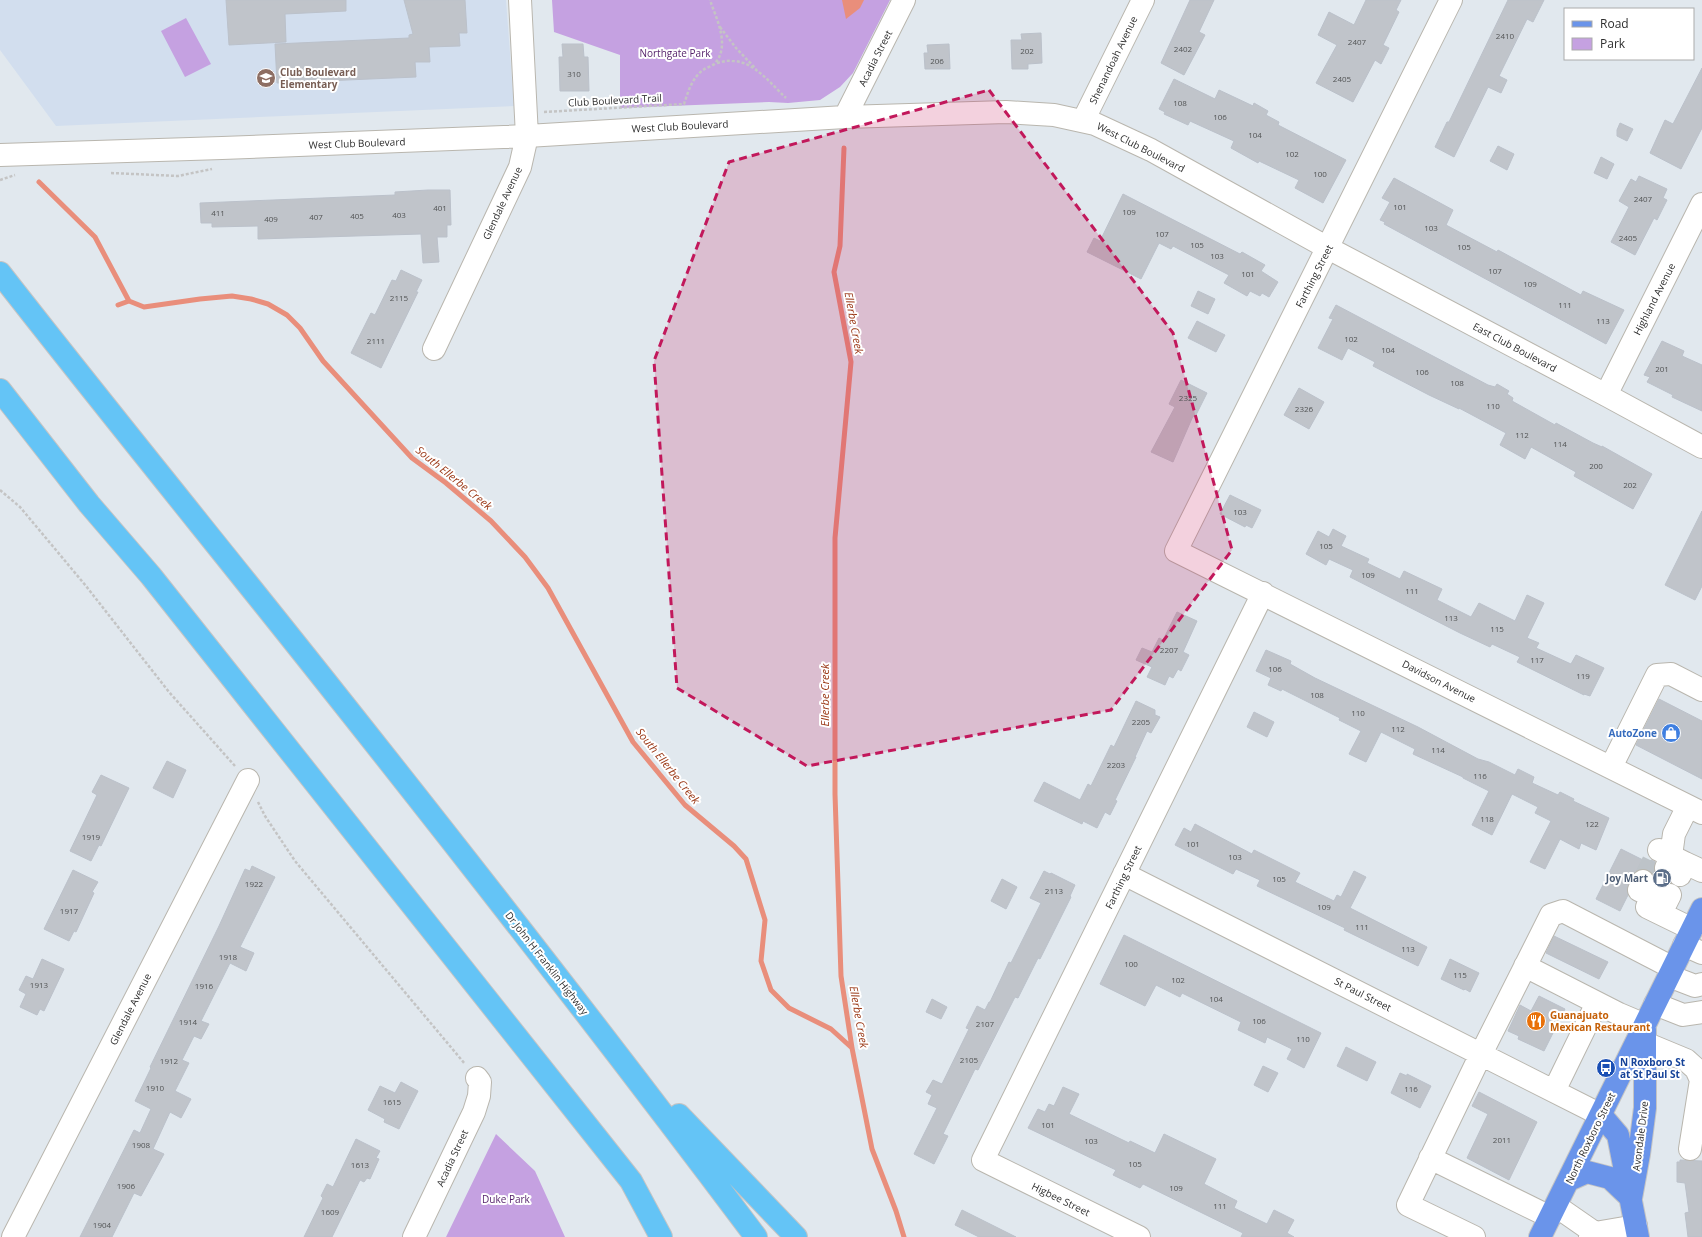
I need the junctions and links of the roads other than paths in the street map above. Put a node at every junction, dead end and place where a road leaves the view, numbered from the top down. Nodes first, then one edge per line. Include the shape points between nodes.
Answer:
1 (520, 0) edge
2 (904, 0) edge
3 (1143, 0) edge
4 (1452, 0) edge
5 (845, 117) junction
6 (1083, 121) junction
7 (527, 136) junction
8 (0, 155) edge
9 (1702, 204) edge
10 (1328, 248) junction
11 (0, 273) edge
12 (434, 349) dead end
13 (0, 390) edge
14 (1606, 395) junction
15 (1702, 447) edge
16 (1176, 551) joint
17 (1263, 594) junction
18 (1702, 690) edge
19 (1611, 767) junction
20 (248, 780) dead end
21 (1695, 809) edge
22 (1676, 866) tunnel mouth
23 (1124, 874) junction
24 (1656, 890) tunnel mouth
25 (1702, 909) edge
26 (1693, 942) edge
27 (1525, 966) junction
28 (1671, 972) junction
29 (1702, 984) edge
30 (1597, 1003) junction
31 (1655, 1004) junction
32 (1702, 1012) edge
33 (1645, 1034) junction
34 (605, 1037) junction
35 (1480, 1054) junction
36 (477, 1078) dead end
37 (1702, 1080) edge
38 (1554, 1091) junction
39 (1601, 1115) junction
40 (1690, 1149) dead end
41 (1430, 1158) junction
42 (983, 1160) joint
43 (1569, 1180) junction
44 (630, 1181) junction
45 (1630, 1198) junction
46 (1553, 1211) junction
47 (1637, 1232) edge
48 (1598, 1235) edge
49 (13, 1237) edge
50 (414, 1237) edge
51 (661, 1237) edge
52 (677, 1237) edge
53 (756, 1237) edge
54 (796, 1237) edge
55 (1139, 1237) edge
56 (1474, 1237) edge
57 (1540, 1237) edge

1 - 7 street, Glendale Avenue
2 - 5 street, Acadia Street
3 - 6 street, Shenandoah Avenue
4 - 10 street, Farthing Street
5 - 6 street, West Club Boulevard via 1006,112 1054,115
5 - 7 street, West Club Boulevard
6 - 10 street, West Club Boulevard via 1110,130 1151,150
7 - 8 street, West Club Boulevard
7 - 12 street, Glendale Avenue via 520,167
9 - 14 street, Highland Avenue
10 - 14 street, East Club Boulevard
10 - 16 street, Farthing Street
11 - 34 highway, Dr John H Franklin Highway
13 - 44 highway via 89,504 151,576
14 - 15 street, East Club Boulevard
16 - 17 street, Davidson Avenue
17 - 19 street, Davidson Avenue
17 - 23 street, Farthing Street
18 - 19 street via 1671,674 1658,675
19 - 21 street, Davidson Avenue
20 - 49 street, Glendale Avenue
21 - 22 street via 1674,834
23 - 35 street, St Paul Street
23 - 42 street, Farthing Street
24 - 26 street via 1647,907
25 - 26 main road, North Roxboro Street
26 - 28 main road, North Roxboro Street
27 - 28 street via 1552,915 1563,911
27 - 30 street
27 - 35 street
28 - 29 street via 1695,986
28 - 31 main road, North Roxboro Street
30 - 33 street via 1618,1014
30 - 38 street
31 - 32 street via 1683,1015
31 - 33 main road, North Roxboro Street
33 - 37 street via 1686,1060 1696,1069
33 - 39 main road, North Roxboro Street
33 - 45 main road, Avondale Drive via 1645,1108
34 - 53 highway, Dr John H Franklin Highway
34 - 54 highway
35 - 38 street, St Paul Street
35 - 41 street
36 - 50 street, Acadia Street via 480,1082 479,1096 474,1112
37 - 40 street
38 - 39 street, St Paul Street
39 - 43 main road, North Roxboro Street
39 - 45 main road, Avondale Drive via 1618,1135
41 - 46 street
41 - 56 street via 1408,1205
42 - 55 street, Higbee Street
43 - 45 main road via 1587,1172 1610,1178
43 - 46 main road, North Roxboro Street
44 - 51 highway
44 - 52 highway
45 - 47 main road, Avondale Drive
46 - 48 street
46 - 57 main road, North Roxboro Street
47 - 48 street

